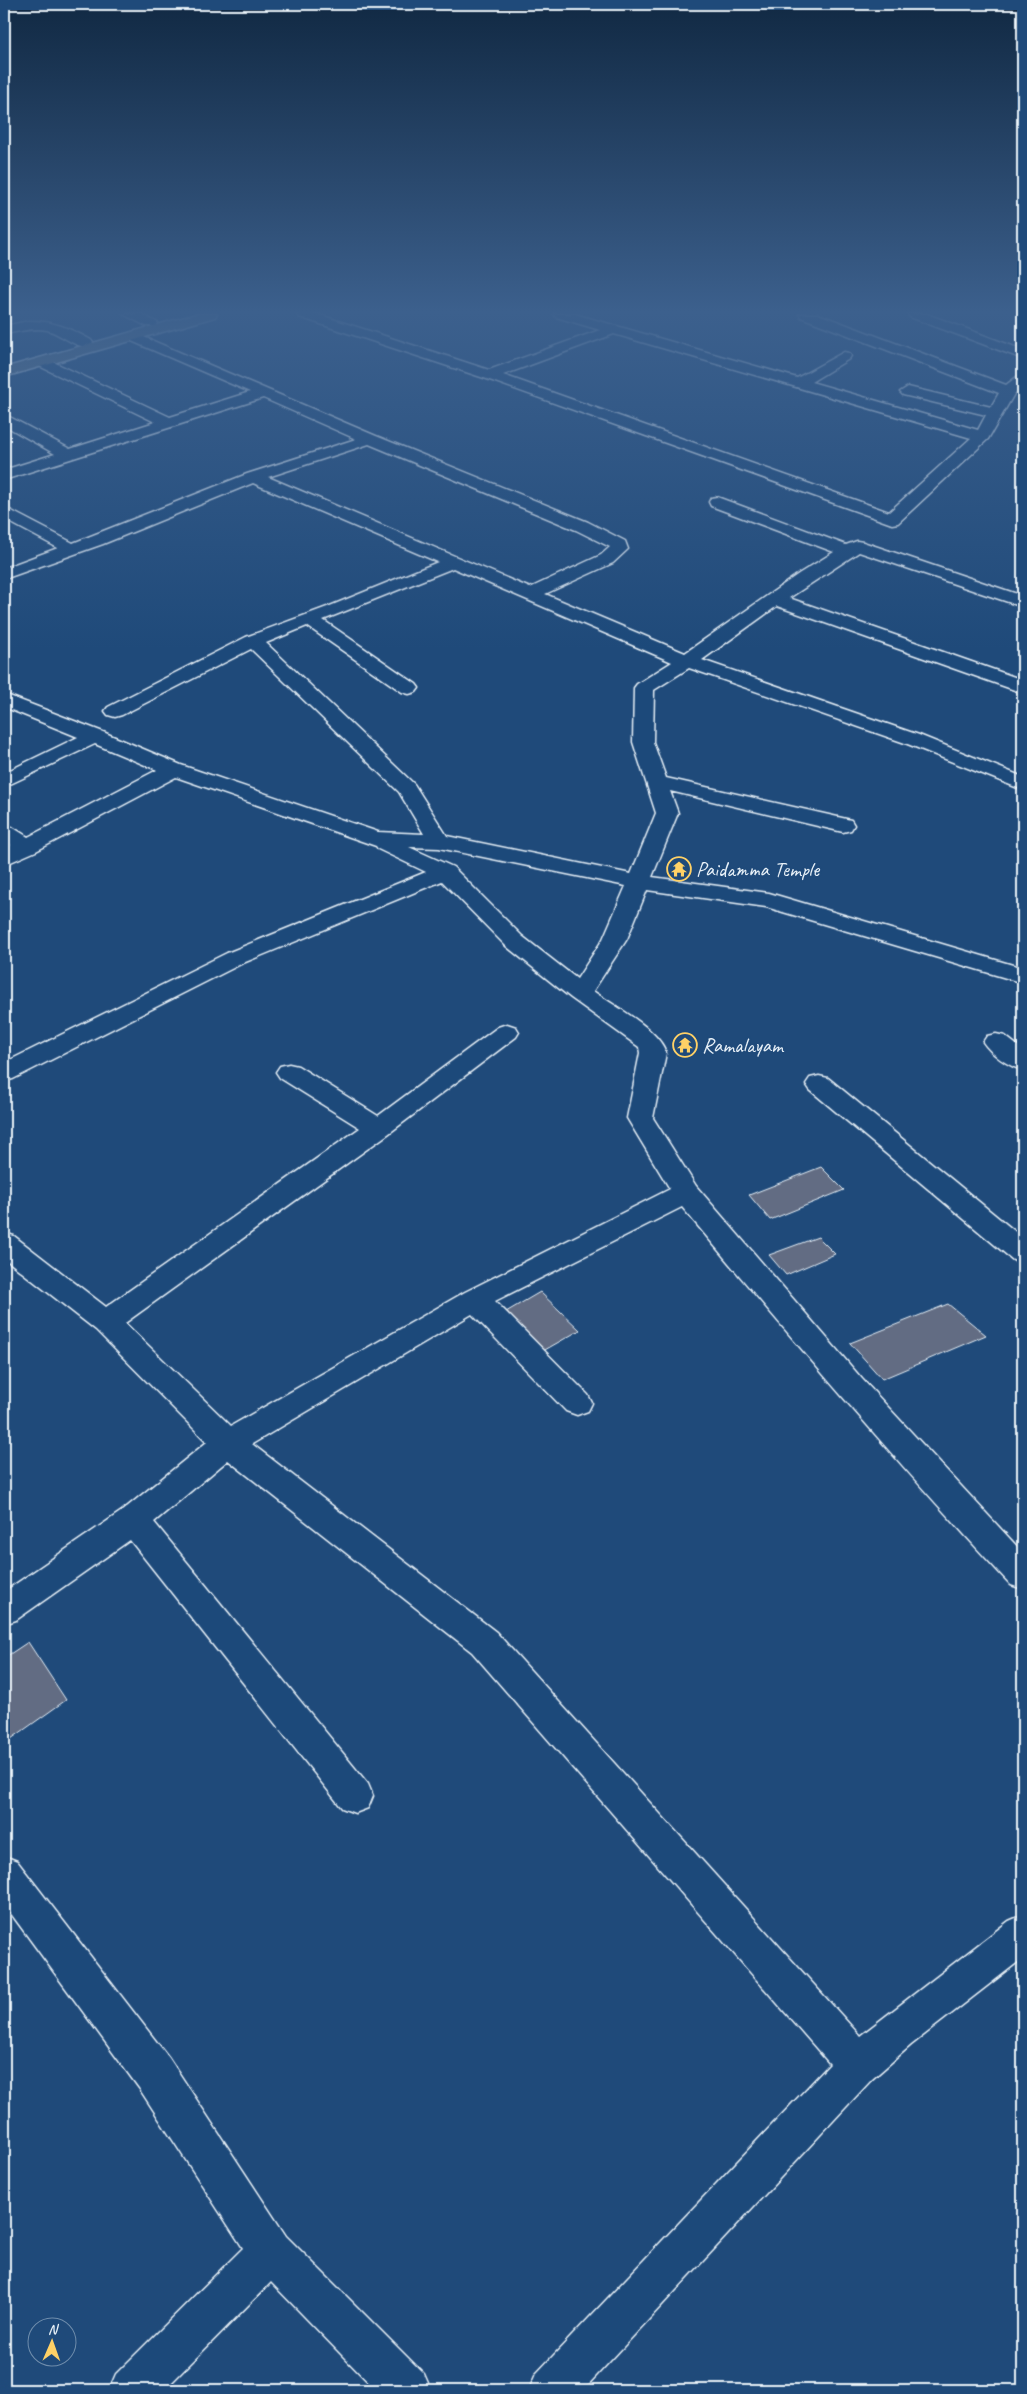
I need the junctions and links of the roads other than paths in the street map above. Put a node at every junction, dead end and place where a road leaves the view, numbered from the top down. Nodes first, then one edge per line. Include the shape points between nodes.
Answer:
1 (18, 426) edge
2 (160, 426) edge
3 (339, 426) edge
4 (632, 426) edge
5 (947, 426) edge
6 (988, 426) edge
7 (982, 436) junction
8 (370, 439) junction
9 (66, 453) junction
10 (4, 475) edge
11 (253, 477) junction
12 (717, 502) dead end
13 (4, 512) edge
14 (892, 518) junction
15 (864, 541) junction
16 (72, 549) junction
17 (452, 562) junction
18 (4, 574) edge
19 (529, 595) junction
20 (775, 599) junction
21 (1023, 602) edge
22 (309, 619) junction
23 (253, 641) junction
24 (687, 661) junction
25 (1023, 687) edge
26 (410, 688) dead end
27 (4, 700) edge
28 (114, 711) dead end
29 (96, 736) junction
30 (174, 769) junction
31 (4, 781) edge
32 (657, 782) junction
33 (1023, 784) edge
34 (843, 825) dead end
35 (4, 832) edge
36 (376, 839) junction
37 (439, 842) junction
38 (28, 846) junction
39 (4, 858) edge
40 (445, 872) junction
41 (638, 882) junction
42 (1023, 976) edge
43 (580, 992) junction
44 (507, 1032) dead end
45 (996, 1042) dead end
46 (1023, 1062) edge
47 (289, 1072) dead end
48 (4, 1073) edge
49 (819, 1084) dead end
50 (379, 1128) junction
51 (686, 1193) junction
52 (4, 1243) edge
53 (1023, 1253) edge
54 (475, 1299) junction
55 (106, 1322) junction
56 (577, 1403) dead end
57 (228, 1443) junction
58 (133, 1520) junction
59 (1023, 1574) edge
60 (4, 1610) edge
61 (355, 1796) dead end
62 (4, 1874) edge
63 (1023, 1934) edge
64 (858, 2065) junction
65 (271, 2251) junction
66 (132, 2390) edge
67 (408, 2390) edge
68 (552, 2390) edge

1 - 9 street
2 - 9 street
3 - 8 street
4 - 14 street
5 - 7 street
6 - 7 street
7 - 14 street
8 - 11 street
8 - 19 street via 582,526 619,545 619,549 607,559
9 - 10 street
11 - 16 street
11 - 17 street
12 - 15 street
13 - 16 street
14 - 15 street
15 - 20 street
15 - 21 street
16 - 18 street
17 - 19 street
17 - 22 street
19 - 24 street
20 - 24 street
20 - 25 street
22 - 23 street
22 - 26 street
23 - 28 street
23 - 37 street via 407,788
24 - 32 street via 644,688 643,742
24 - 33 street via 912,739
27 - 29 street
29 - 30 street
29 - 31 street
30 - 36 street
30 - 38 street
32 - 34 street
32 - 41 street via 668,813
35 - 38 street
36 - 37 street
36 - 40 street
37 - 41 street
38 - 39 street
40 - 43 street via 514,941
40 - 48 street via 235,958
41 - 42 street via 769,900
41 - 43 street via 615,939
43 - 51 street via 651,1045 654,1053 640,1118
44 - 50 street
45 - 46 street
47 - 50 street
49 - 53 street
50 - 55 street
51 - 54 street
51 - 59 street via 789,1316 975,1525
52 - 55 street
54 - 56 street
54 - 57 street
55 - 57 street
57 - 58 street
57 - 64 street via 484,1642
58 - 60 street
58 - 61 street
62 - 65 street via 154,2073
63 - 64 street via 897,2030
64 - 68 street
65 - 66 street
65 - 67 street

